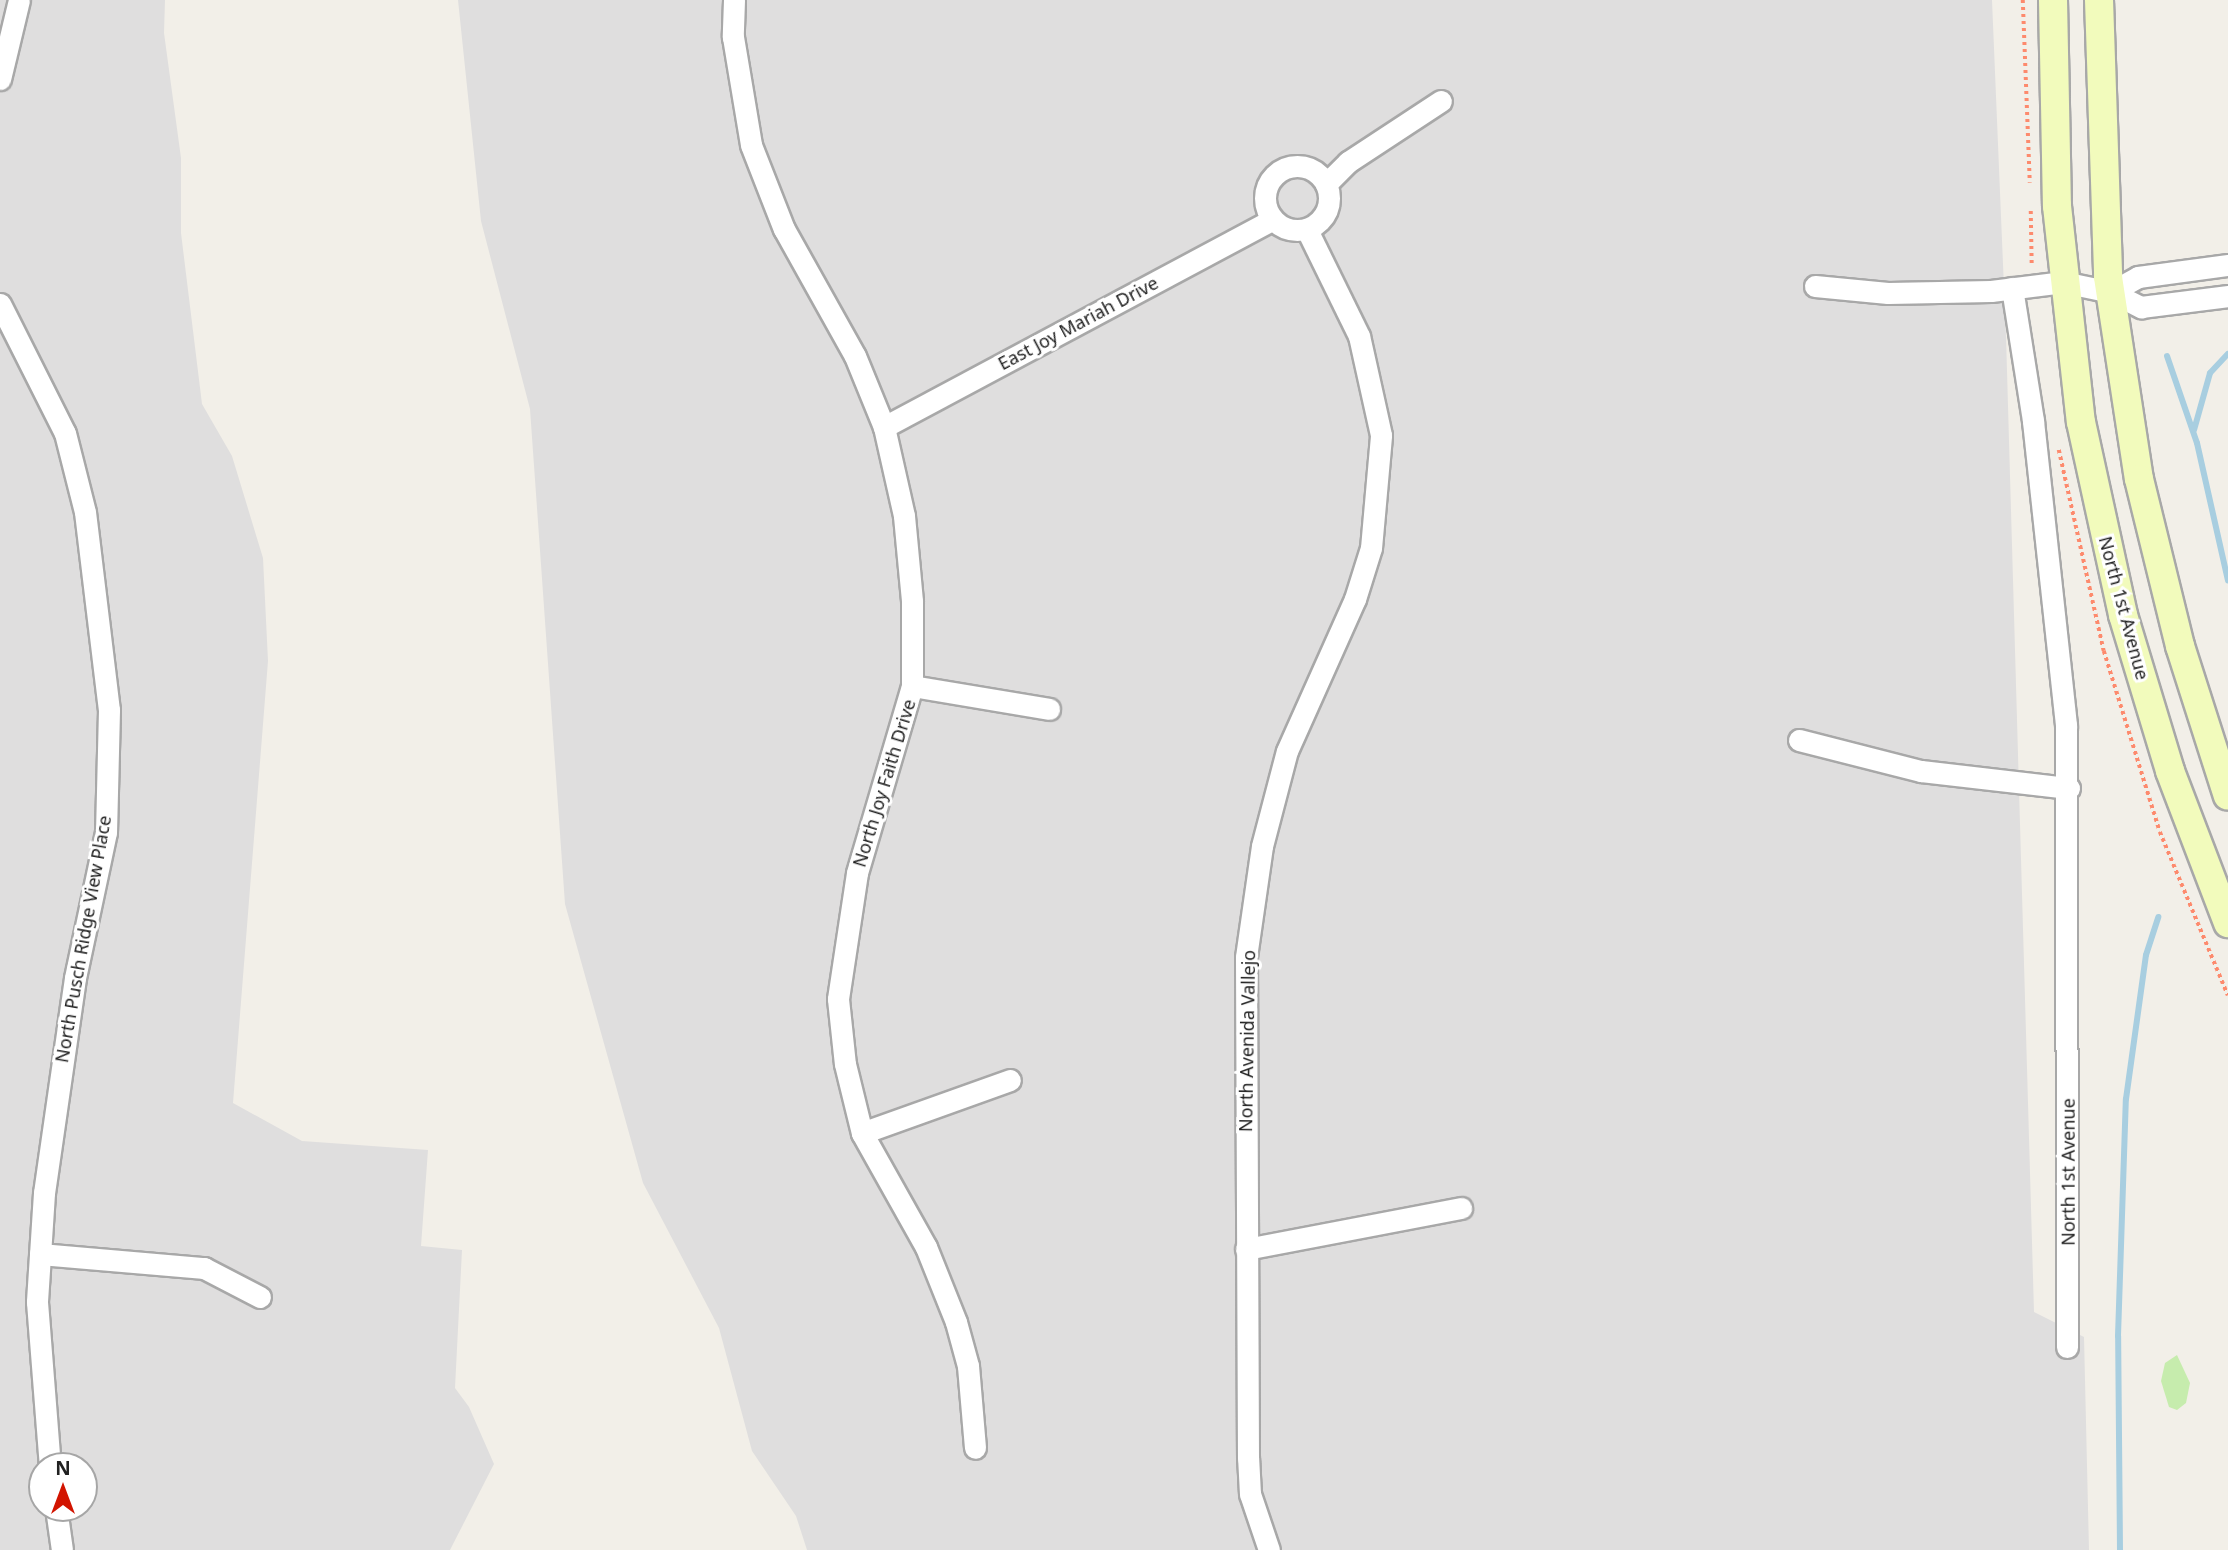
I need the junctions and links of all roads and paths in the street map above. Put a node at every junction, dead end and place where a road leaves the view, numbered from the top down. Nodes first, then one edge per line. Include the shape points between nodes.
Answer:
1 (19, 0) edge
2 (734, 0) edge
3 (2023, 0) edge
4 (2053, 0) edge
5 (2099, 0) edge
6 (0, 79) edge
7 (1441, 101) dead end
8 (1326, 184) junction
9 (2030, 185) dead end
10 (2031, 199) dead end
11 (1272, 220) junction
12 (1307, 230) junction
13 (2029, 248) dead end
14 (2228, 265) edge
15 (2063, 282) junction
16 (1815, 286) dead end
17 (2012, 288) junction
18 (2111, 292) junction
19 (2228, 296) edge
20 (0, 304) edge
21 (884, 427) junction
22 (912, 686) junction
23 (1049, 709) dead end
24 (1799, 740) dead end
25 (2068, 788) junction
26 (2228, 796) edge
27 (2228, 923) edge
28 (1010, 1080) dead end
29 (862, 1133) junction
30 (1461, 1208) dead end
31 (1246, 1249) junction
32 (40, 1255) junction
33 (260, 1297) dead end
34 (2067, 1347) dead end
35 (975, 1448) dead end
36 (49, 1452) edge
37 (58, 1522) edge
38 (62, 1550) edge
39 (1269, 1550) edge

1 - 6 street
2 - 21 street, North Joy Faith Drive via 736,62 751,145 784,229 855,356
3 - 9 path
4 - 15 main road, North 1st Avenue
5 - 18 main road via 2099,96
7 - 8 street via 1348,162
8 - 11 street via 1304,167 1282,169 1267,184 1264,197
8 - 12 street via 1328,208
10 - 13 path
11 - 12 street via 1294,231
11 - 21 street, East Joy Mariah Drive
12 - 31 street, North Avenida Vallejo via 1359,335 1381,435 1379,495 1371,548 1355,599 1287,751 1262,846 1246,957
14 - 18 street via 2138,277
15 - 17 street
15 - 18 street
15 - 27 main road, North 1st Avenue via 2081,422 2123,615 2170,771
16 - 17 street via 1888,293
17 - 25 street, North 1st Avenue via 2035,434 2066,726
18 - 19 street via 2141,307
18 - 26 main road via 2139,479 2157,559
20 - 32 street, North Pusch Ridge View Place via 65,433 85,512 109,710 106,832 59,1075
21 - 22 street, North Joy Faith Drive via 904,516 912,601
22 - 23 street
22 - 29 street, North Joy Faith Drive via 857,873 843,947 838,999 843,1051
24 - 25 street via 1921,771
25 - 34 street, North 1st Avenue
28 - 29 street
29 - 35 street, North Joy Faith Drive via 926,1247 956,1322 968,1366
30 - 31 street
31 - 39 street, North Avenida Vallejo via 1250,1494
32 - 33 street via 204,1268
32 - 36 street, North Pusch Ridge View Place via 38,1315
37 - 38 street

